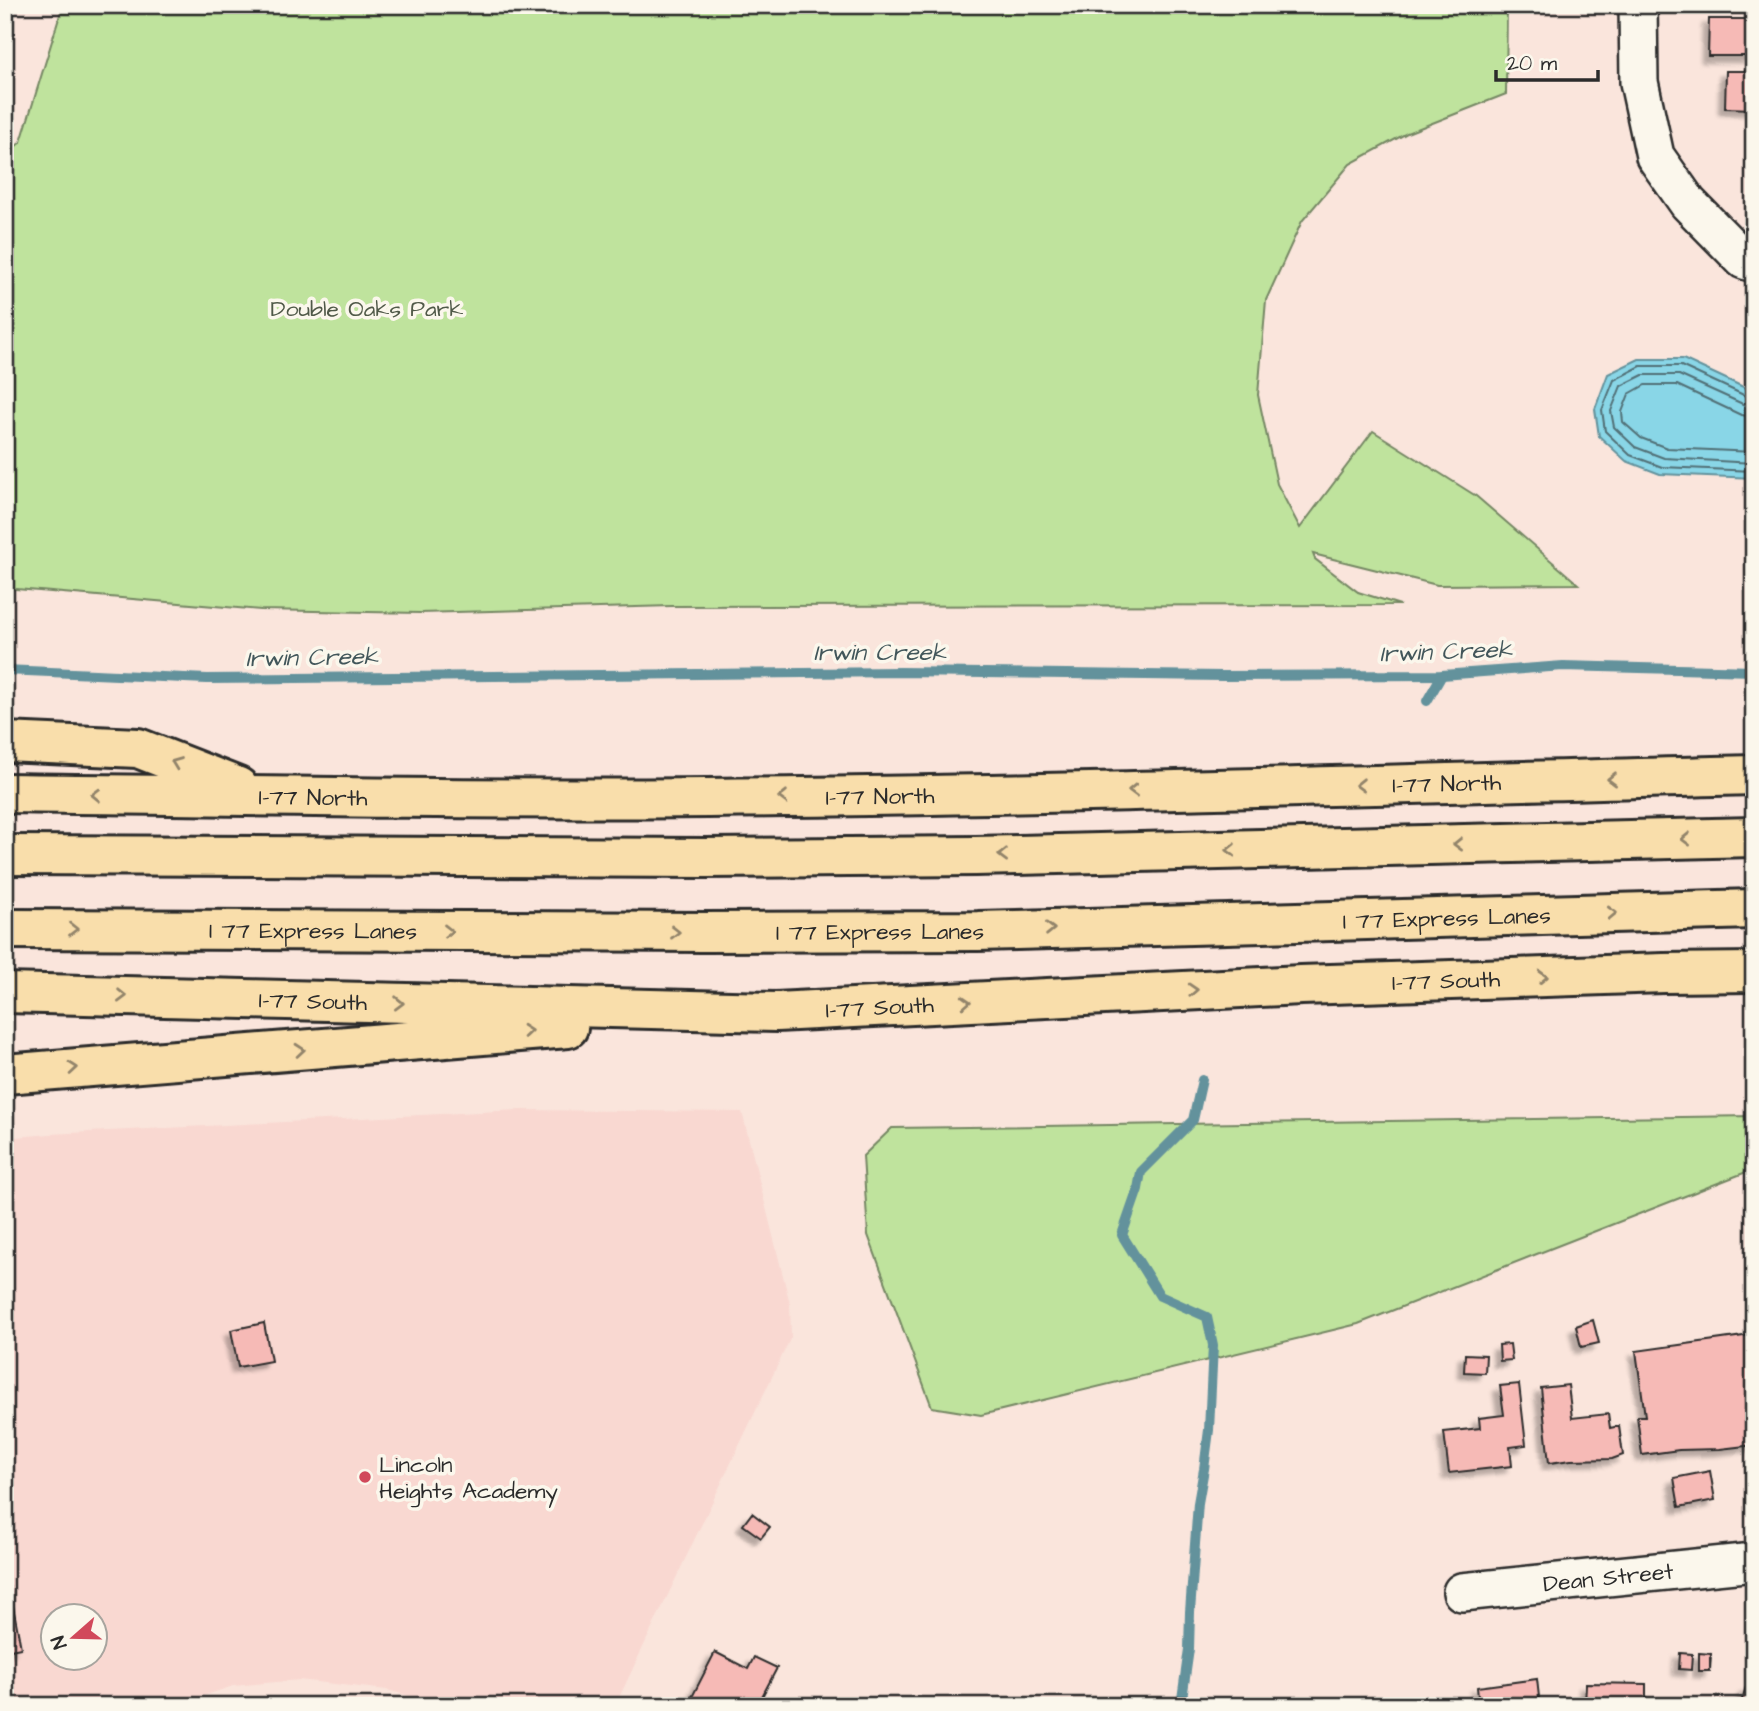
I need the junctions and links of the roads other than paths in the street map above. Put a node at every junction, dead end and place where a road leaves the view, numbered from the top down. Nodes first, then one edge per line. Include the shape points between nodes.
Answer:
1 (1638, 5) edge
2 (1754, 264) edge
3 (5, 741) edge
4 (1754, 775) edge
5 (5, 793) edge
6 (263, 797) junction
7 (1754, 837) edge
8 (5, 855) edge
9 (1754, 909) edge
10 (5, 929) edge
11 (1754, 972) edge
12 (5, 993) edge
13 (776, 1012) junction
14 (5, 1073) edge
15 (1754, 1562) edge
16 (1462, 1591) dead end

1 - 2 street via 1639,82 1656,156 1688,203 1744,260
6 -> 3 highway via 138,748
4 -> 6 highway, I-77 North via 705,798
6 -> 5 highway, I-77 North
7 -> 8 highway via 949,856
10 -> 9 highway, I 77 Express Lanes via 978,931
13 -> 11 highway, I-77 South via 1301,985
12 -> 13 highway, I-77 South
14 -> 13 highway
15 - 16 street, Dean Street

